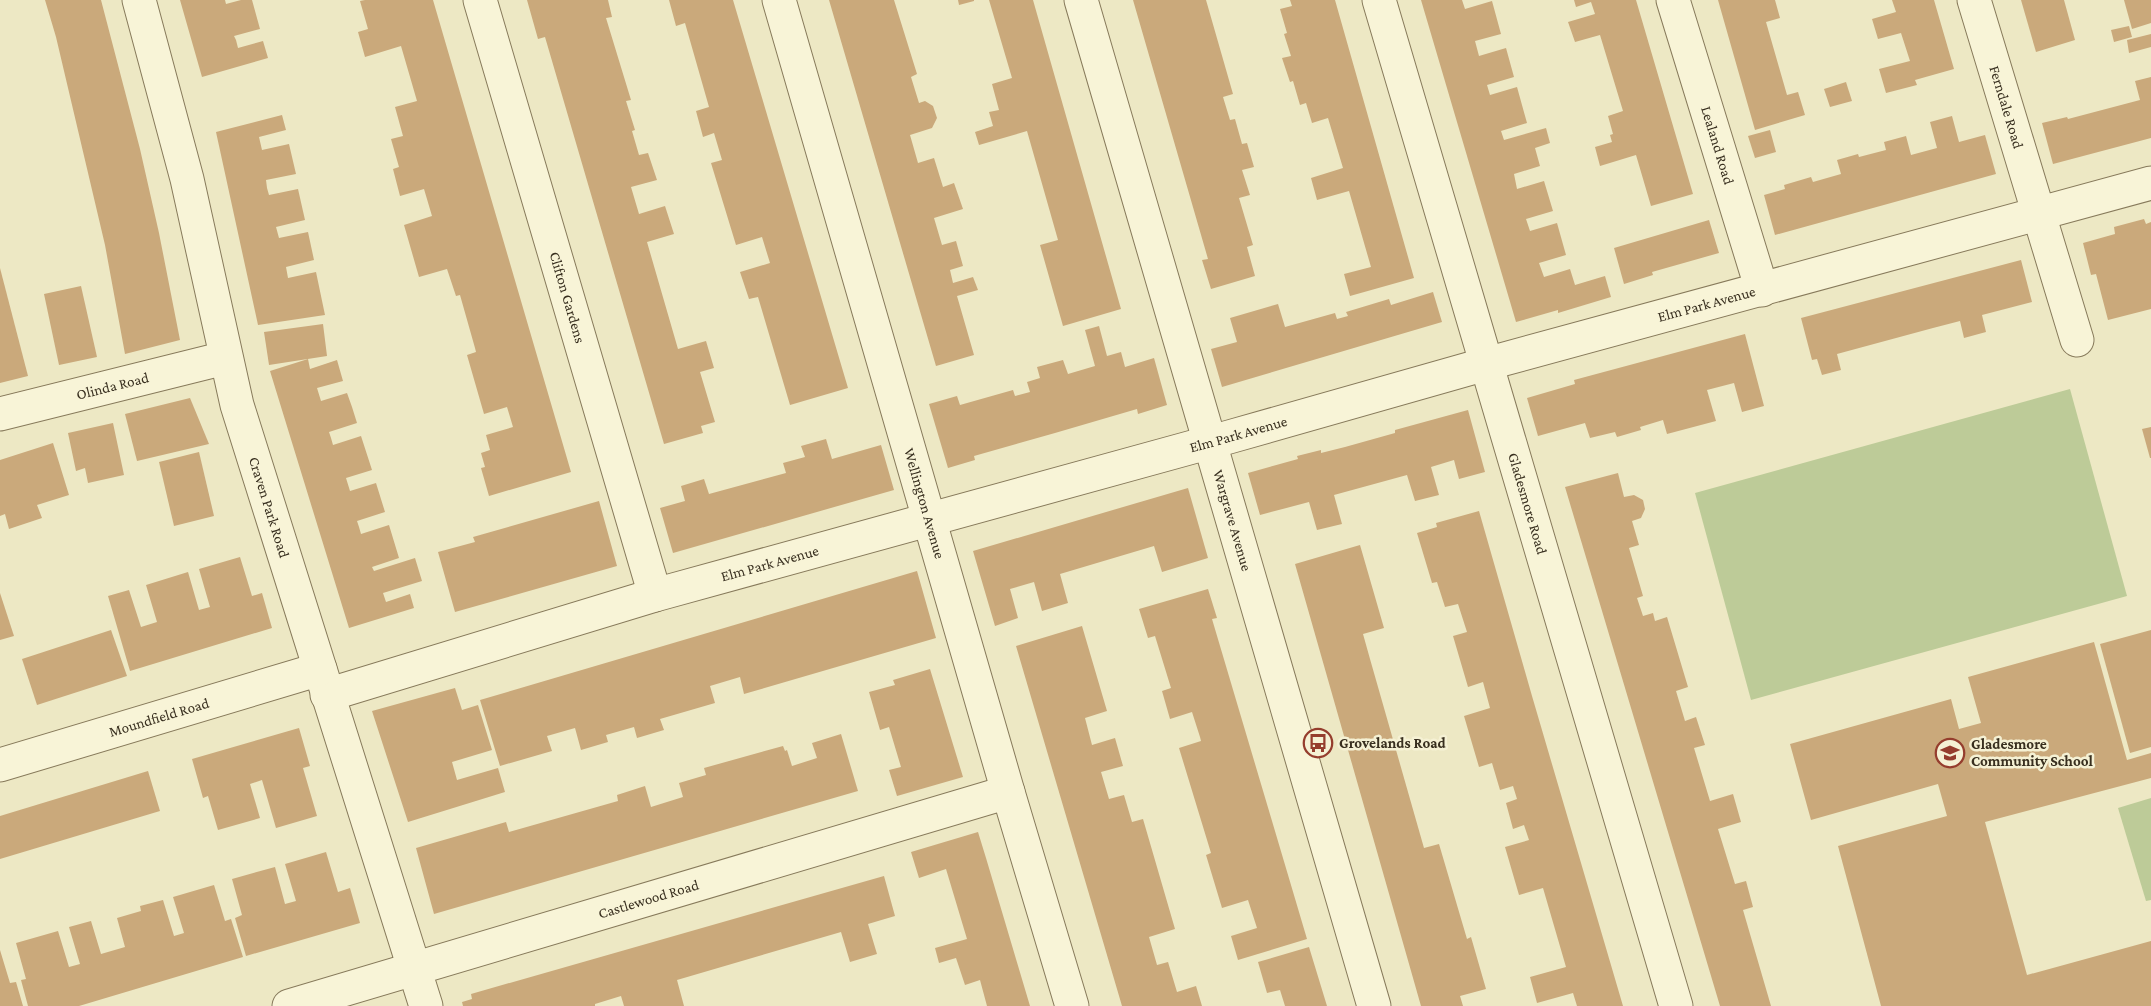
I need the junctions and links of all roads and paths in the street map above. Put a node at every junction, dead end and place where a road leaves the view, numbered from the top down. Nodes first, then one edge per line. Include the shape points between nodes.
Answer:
1 (139, 0) edge
2 (480, 0) edge
3 (779, 0) edge
4 (1081, 0) edge
5 (1379, 0) edge
6 (1673, 0) edge
7 (1974, 0) edge
8 (2151, 183) edge
9 (2038, 215) junction
10 (1762, 290) junction
11 (2077, 340) dead end
12 (225, 358) junction
13 (1486, 364) junction
14 (0, 414) edge
15 (1211, 442) junction
16 (930, 520) junction
17 (656, 596) junction
18 (323, 682) junction
19 (0, 765) edge
20 (1008, 792) junction
21 (413, 969) junction
22 (289, 1006) edge
23 (426, 1006) edge
24 (1072, 1006) edge
25 (1374, 1006) edge
26 (1676, 1006) edge

1 - 12 street, Craven Park Road via 187,179
2 - 17 street, Clifton Gardens
3 - 16 street, Wellington Avenue
4 - 15 street, Wargrave Avenue
5 - 13 street, Gladesmore Road
6 - 10 street, Lealand Road
7 - 9 street, Ferndale Road
8 - 9 street, Elm Park Avenue
9 - 10 street, Elm Park Avenue
9 - 11 street, Ferndale Road
10 - 13 street, Elm Park Avenue
12 - 14 street, Olinda Road
12 - 18 street, Craven Park Road
13 - 15 street, Elm Park Avenue
13 - 26 street, Gladesmore Road
15 - 16 street, Elm Park Avenue
15 - 25 street, Wargrave Avenue
16 - 17 street, Elm Park Avenue
16 - 20 street, Wellington Avenue
17 - 18 street, Elm Park Avenue
18 - 19 street, Moundfield Road
18 - 21 street, Craven Park Road
20 - 21 street, Castlewood Road
20 - 24 street, Wellington Avenue
21 - 22 street, Castlewood Road
21 - 23 street, Craven Park Road

